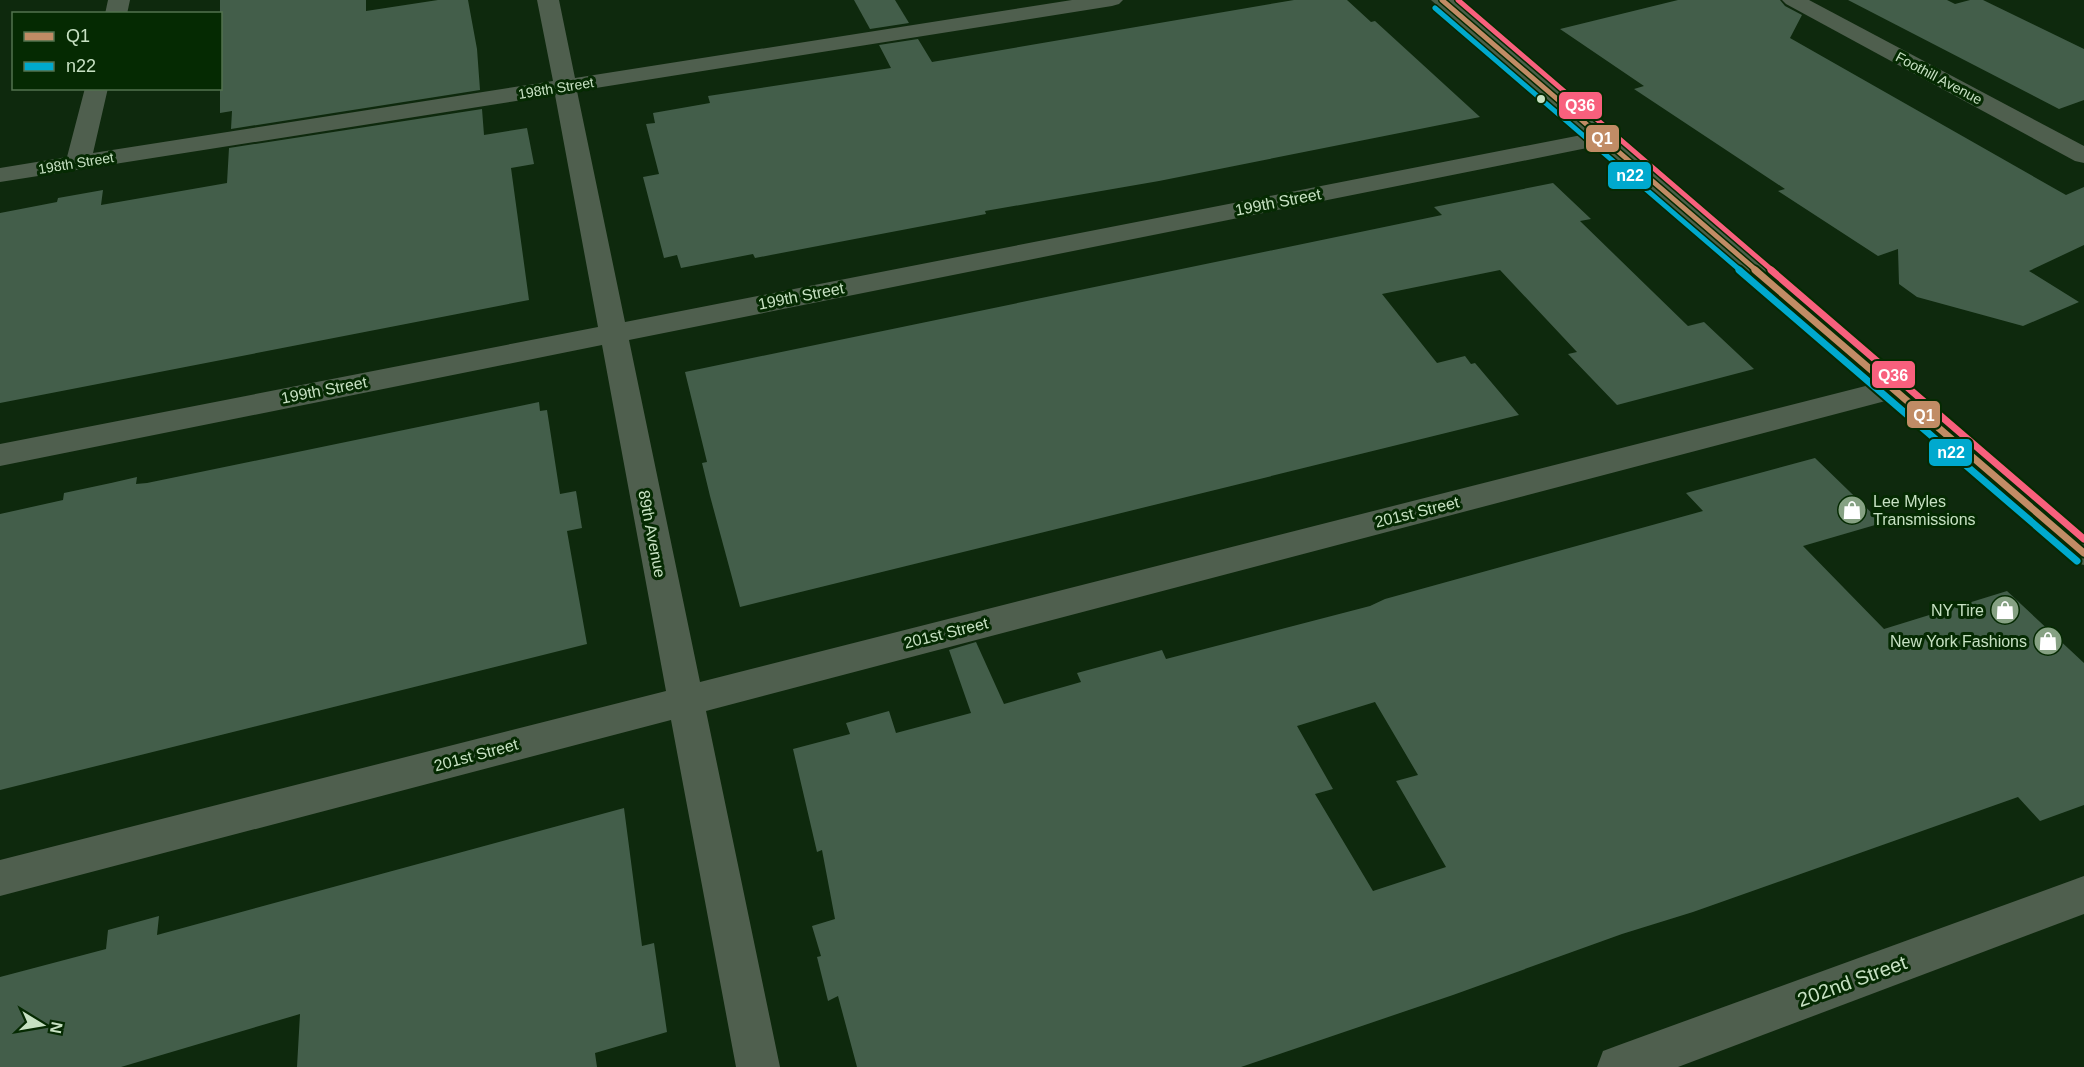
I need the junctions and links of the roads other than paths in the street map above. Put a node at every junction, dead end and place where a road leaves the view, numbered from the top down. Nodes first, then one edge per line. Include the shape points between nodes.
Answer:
1 (548, 0) edge
2 (1112, 0) edge
3 (1442, 0) edge
4 (1793, 0) edge
5 (566, 86) junction
6 (96, 90) edge
7 (1602, 138) junction
8 (2084, 156) edge
9 (78, 162) junction
10 (0, 175) edge
11 (612, 333) junction
12 (1893, 389) junction
13 (0, 455) edge
14 (2083, 551) edge
15 (685, 700) junction
16 (0, 878) edge
17 (2084, 895) edge
18 (758, 1067) edge
19 (1620, 1067) edge

1 - 5 street, 89th Avenue
2 - 5 street, 198th Street
3 - 7 main road
4 - 8 street, Foothill Avenue
5 - 9 street, 198th Street
5 - 11 street, 89th Avenue
6 - 9 street
7 - 11 street, 199th Street
7 - 12 main road
9 - 10 street, 198th Street
11 - 13 street, 199th Street
11 - 15 street, 89th Avenue
12 - 14 main road
12 - 15 street, 201st Street
15 - 16 street, 201st Street
15 - 18 street, 89th Avenue
17 - 19 street, 202nd Street

